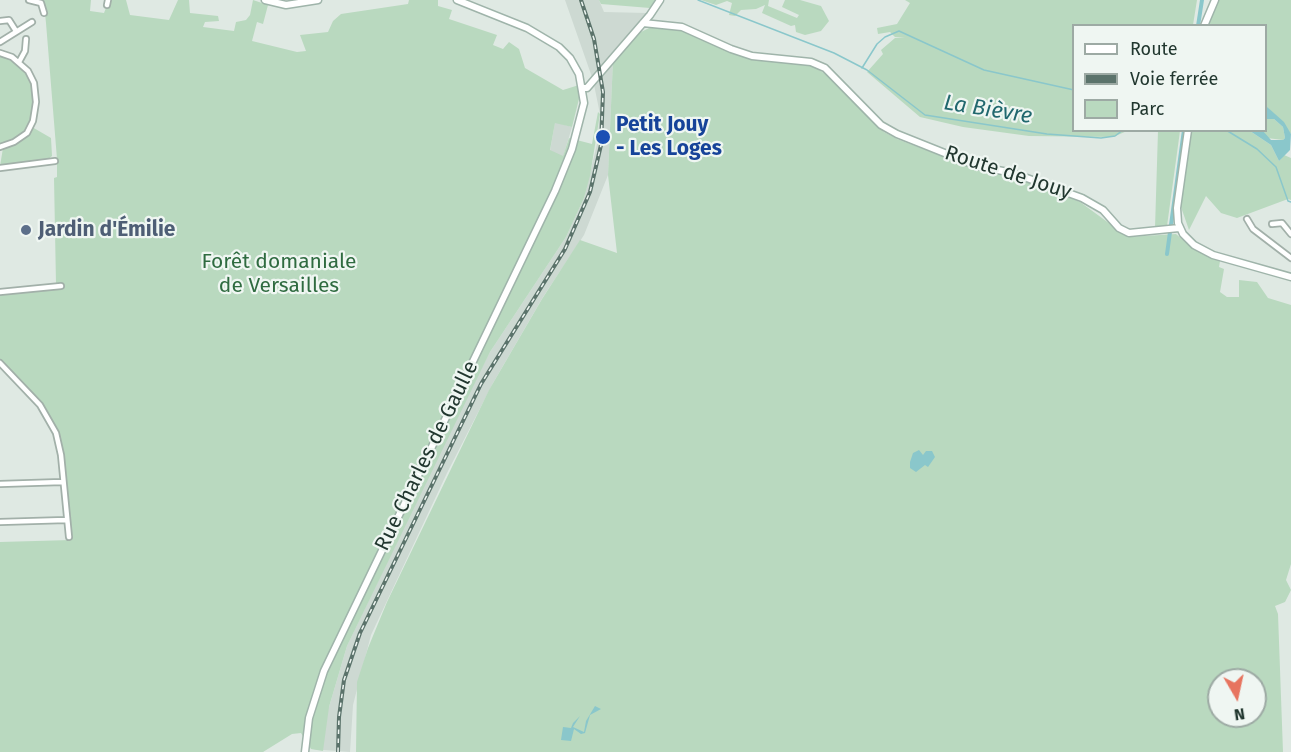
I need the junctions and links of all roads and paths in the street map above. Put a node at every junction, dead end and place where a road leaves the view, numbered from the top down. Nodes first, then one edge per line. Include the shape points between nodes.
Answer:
1 (28, 0) edge
2 (302, 0) edge
3 (318, 0) edge
4 (457, 0) edge
5 (660, 0) edge
6 (1215, 0) edge
7 (267, 1) edge
8 (44, 13) dead end
9 (0, 21) edge
10 (32, 21) dead end
11 (643, 23) junction
12 (1205, 24) edge
13 (16, 31) junction
14 (26, 39) dead end
15 (0, 42) edge
16 (0, 53) edge
17 (19, 62) junction
18 (583, 91) junction
19 (1188, 132) edge
20 (0, 147) edge
21 (55, 161) dead end
22 (0, 168) edge
23 (1247, 219) dead end
24 (1272, 224) dead end
25 (1179, 228) junction
26 (1291, 234) edge
27 (1291, 258) edge
28 (1291, 277) edge
29 (61, 286) dead end
30 (0, 292) edge
31 (0, 363) edge
32 (62, 482) junction
33 (1, 483) edge
34 (66, 520) junction
35 (0, 522) edge
36 (69, 537) dead end
37 (305, 752) edge

1 - 8 street via 41,3
2 - 7 main road
3 - 7 main road via 285,5
4 - 18 main road via 527,28 559,47 574,63
5 - 11 main road
6 - 12 main road
9 - 13 street via 9,20
10 - 13 street
11 - 18 main road
11 - 25 main road, Route de Jouy via 682,27 752,56 811,62 825,68 881,125 897,134 977,166 1013,172 1082,198 1129,233
13 - 15 street
14 - 17 street
16 - 17 street
17 - 20 street via 34,84 35,115 23,136
18 - 37 main road, Rue Charles de Gaulle via 578,127 550,201 324,671 309,718
19 - 25 main road via 1177,208
21 - 22 street
23 - 27 street via 1253,229
24 - 26 street via 1282,223
25 - 28 main road via 1194,245 1213,255
29 - 30 street
31 - 32 street via 40,405 50,422 60,450
32 - 33 street
32 - 34 street
34 - 35 street
34 - 36 street

